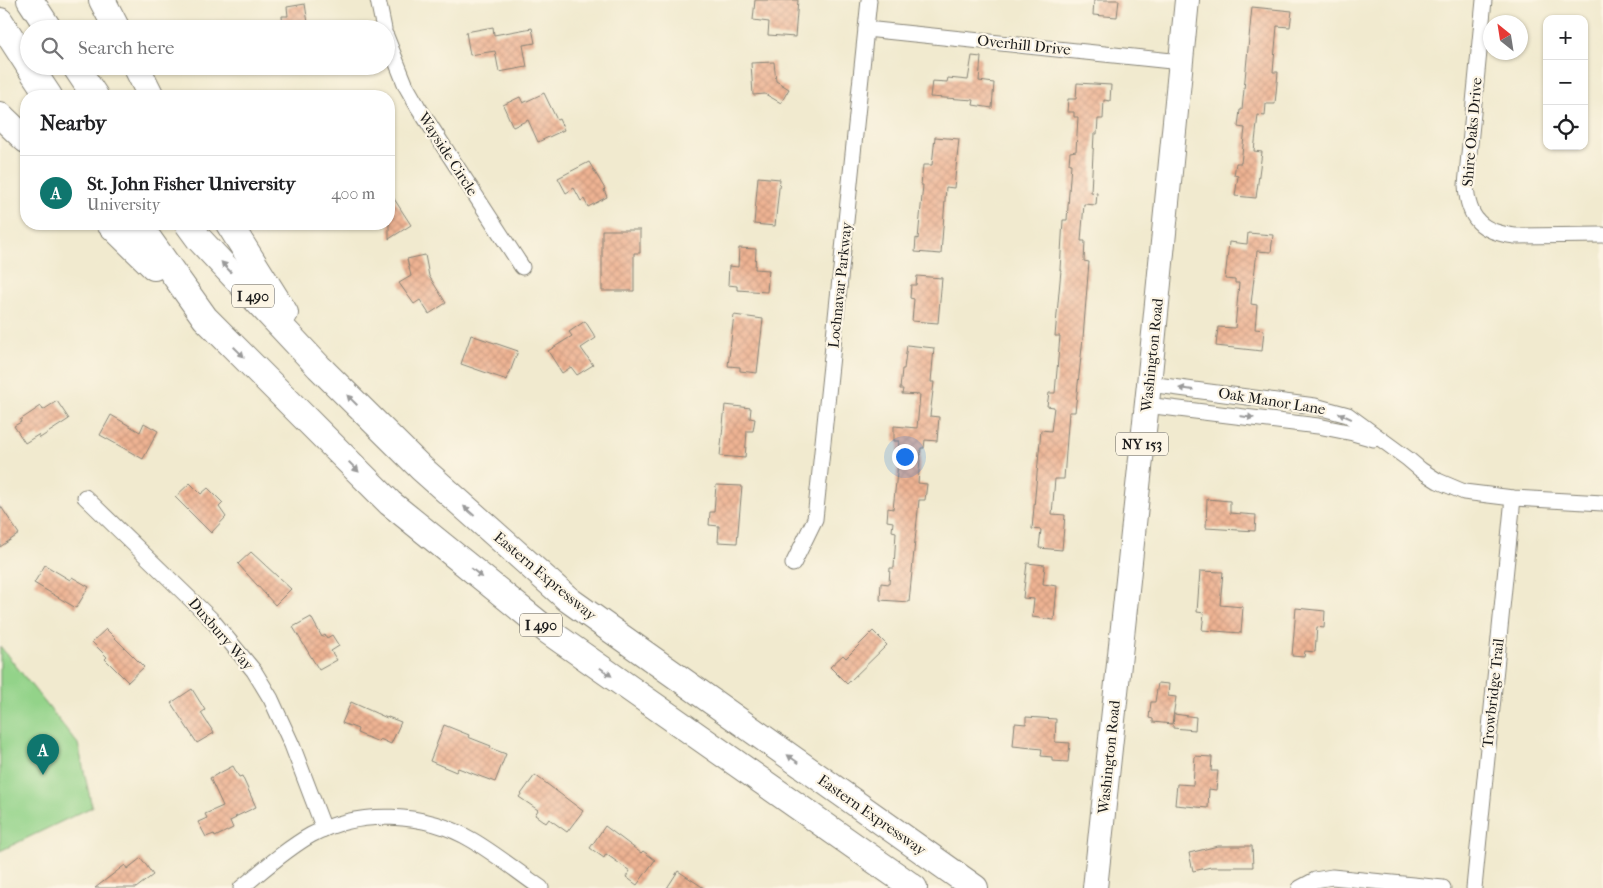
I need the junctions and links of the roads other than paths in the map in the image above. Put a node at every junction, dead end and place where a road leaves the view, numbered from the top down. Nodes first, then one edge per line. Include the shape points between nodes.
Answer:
1 (30, 0) edge
2 (102, 0) edge
3 (378, 0) edge
4 (869, 0) edge
5 (1187, 0) edge
6 (1484, 0) edge
7 (44, 20) edge
8 (112, 20) edge
9 (382, 20) edge
10 (0, 21) edge
11 (866, 29) junction
12 (20, 52) edge
13 (395, 58) edge
14 (1181, 62) junction
15 (35, 75) edge
16 (80, 75) edge
17 (141, 75) edge
18 (45, 90) edge
19 (91, 90) edge
20 (149, 90) edge
21 (0, 115) edge
22 (20, 134) edge
23 (116, 230) edge
24 (142, 230) edge
25 (193, 230) edge
26 (232, 230) edge
27 (1603, 235) edge
28 (522, 267) dead end
29 (205, 318) junction
30 (319, 367) junction
31 (1148, 394) junction
32 (1386, 443) junction
33 (85, 497) dead end
34 (1514, 498) junction
35 (1603, 503) edge
36 (793, 564) dead end
37 (324, 829) junction
38 (241, 888) edge
39 (541, 888) edge
40 (914, 888) edge
41 (975, 888) edge
42 (1094, 888) edge
43 (1300, 888) edge
44 (1443, 888) edge
45 (1474, 888) edge

1 - 7 highway
2 - 8 highway
3 - 9 street
4 - 11 street, Lochnavar Parkway
5 - 14 main road, Washington Road / NY 153
6 - 27 street, Shire Oaks Drive via 1466,185 1472,212 1478,223 1501,234
10 - 12 highway
11 - 14 street, Overhill Drive
11 - 36 street, Lochnavar Parkway via 815,519
13 - 28 street, Wayside Circle via 418,107
14 - 31 main road, Washington Road / NY 153
15 - 18 highway
16 - 19 highway
17 - 20 highway
21 - 22 highway
23 - 29 highway
24 - 29 highway, I 490
30 -> 25 highway, Eastern Expressway / I 490
26 - 30 highway
29 -> 40 highway, I 490 via 390,503 548,631
41 -> 30 highway, Eastern Expressway / I 490 via 569,600 421,468
31 -> 32 street, Oak Manor Lane via 1353,433
32 -> 31 street, Oak Manor Lane via 1348,415 1315,406
31 - 42 main road, Washington Road / NY 153
32 - 34 street, Oak Manor Lane via 1438,481 1464,492
33 - 37 street, Duxbury Way via 212,620 254,671 292,745
34 - 35 street, Oak Manor Lane
34 - 45 street, Trowbridge Trail
37 - 38 street via 293,847
37 - 39 street via 359,819 376,818 428,823 473,840
43 - 44 street via 1315,880 1332,877

